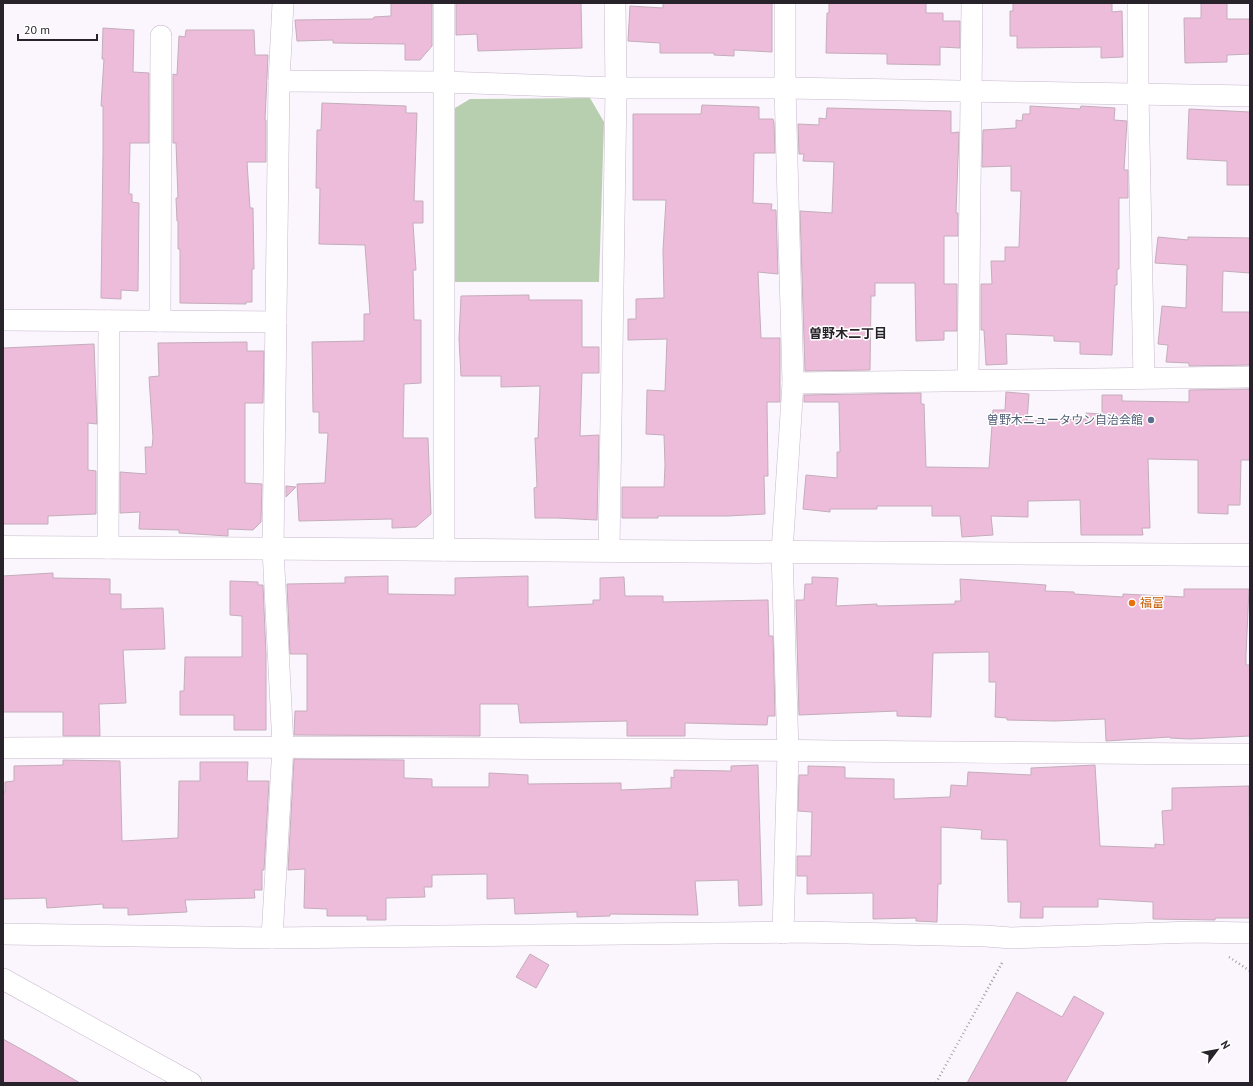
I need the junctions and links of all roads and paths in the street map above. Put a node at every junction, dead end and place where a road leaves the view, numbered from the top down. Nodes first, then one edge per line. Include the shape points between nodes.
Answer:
1 (283, 3) edge
2 (444, 3) edge
3 (615, 3) edge
4 (786, 3) edge
5 (972, 3) edge
6 (1138, 3) edge
7 (161, 36) dead end
8 (279, 81) junction
9 (443, 82) junction
10 (616, 88) junction
11 (785, 88) junction
12 (972, 91) junction
13 (1138, 94) junction
14 (1250, 96) edge
15 (3, 320) edge
16 (109, 321) junction
17 (160, 321) junction
18 (276, 322) junction
19 (1250, 377) edge
20 (1144, 378) junction
21 (968, 380) junction
22 (793, 383) junction
23 (3, 547) edge
24 (108, 548) junction
25 (273, 549) junction
26 (444, 550) junction
27 (609, 551) junction
28 (782, 552) junction
29 (1250, 555) edge
30 (283, 746) junction
31 (3, 748) edge
32 (788, 752) junction
33 (1250, 754) edge
34 (783, 933) junction
35 (1250, 933) edge
36 (3, 934) edge
37 (272, 938) junction
38 (1011, 938) junction
39 (3, 979) edge
40 (191, 1083) edge
41 (936, 1083) edge

1 - 8 street
2 - 9 street
3 - 10 street
4 - 11 street
5 - 12 street
6 - 13 street
7 - 17 street
8 - 9 street
8 - 18 street
9 - 10 street
9 - 26 street
10 - 11 street
10 - 27 street
11 - 12 street
11 - 22 street
12 - 13 street
12 - 21 street
13 - 14 street
13 - 20 street
15 - 16 street
16 - 17 street
16 - 24 street
17 - 18 street
18 - 25 street
19 - 20 street
20 - 21 street
21 - 22 street
22 - 28 street
23 - 24 street
24 - 25 street
25 - 26 street
25 - 30 street
26 - 27 street
27 - 28 street
28 - 29 street
28 - 32 street
30 - 31 street
30 - 32 street
30 - 37 street
32 - 33 street
32 - 34 street
34 - 37 street
34 - 38 street via 978,935
35 - 38 street via 1194,932
36 - 37 street
38 - 41 path via 1001,964
39 - 40 street

